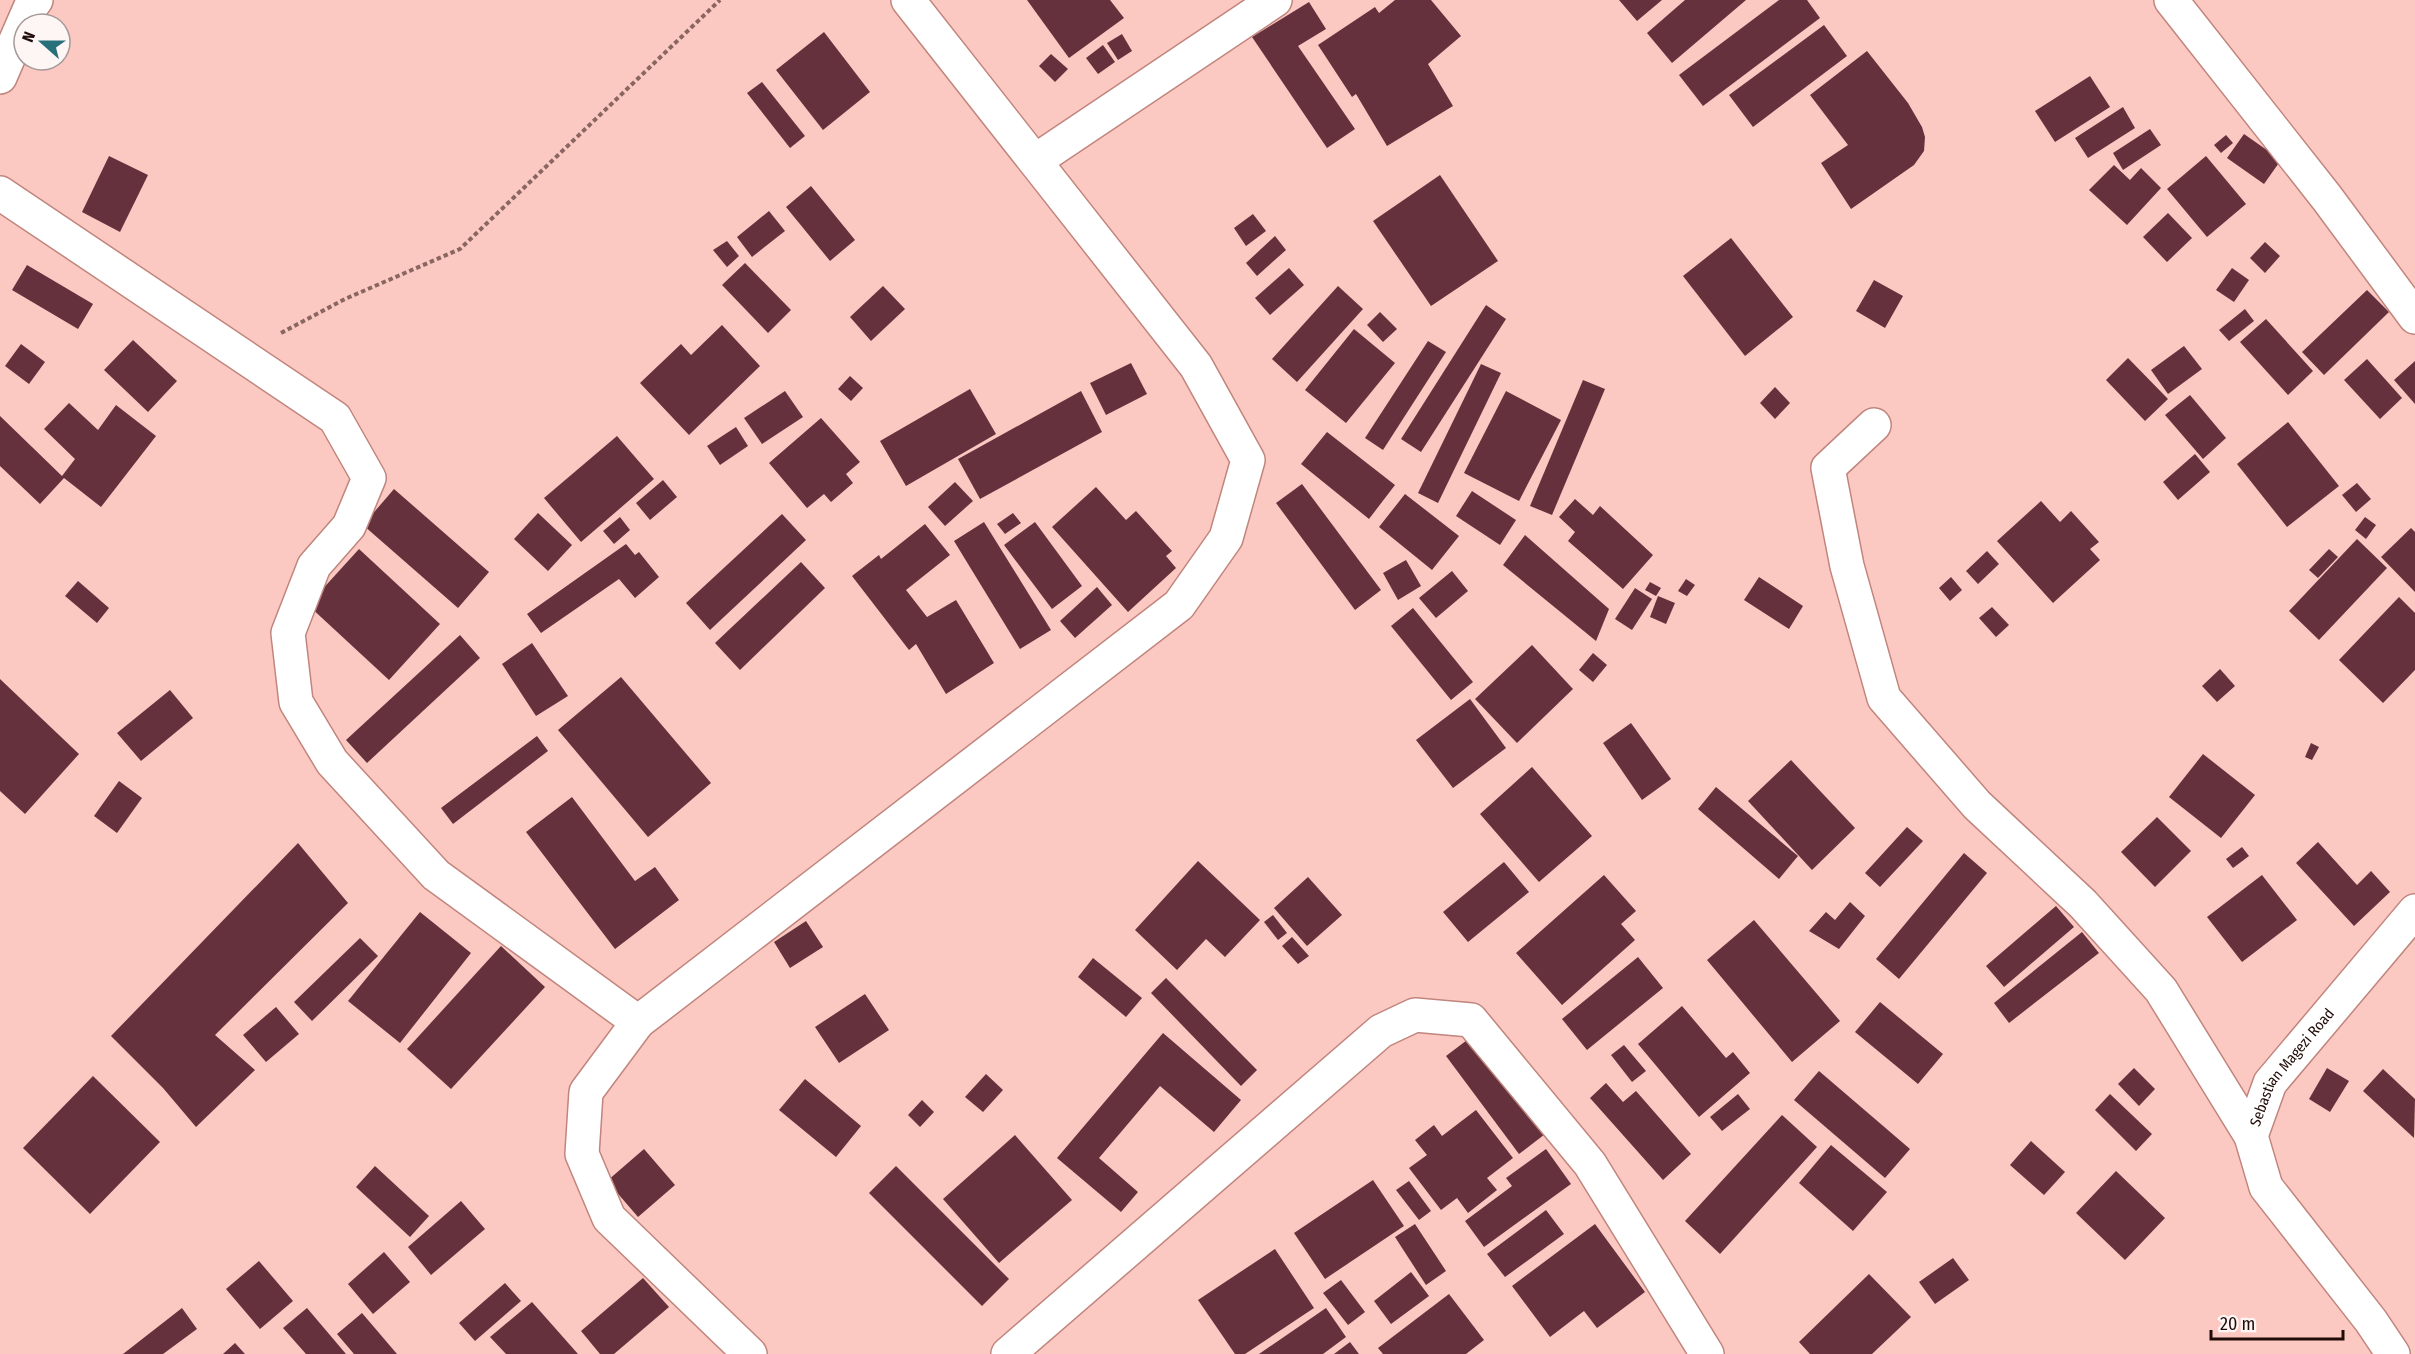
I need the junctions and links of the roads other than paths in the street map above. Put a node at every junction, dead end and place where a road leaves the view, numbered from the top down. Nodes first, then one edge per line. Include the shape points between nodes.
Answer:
1 (36, 0) edge
2 (908, 0) edge
3 (1275, 0) edge
4 (2171, 0) edge
5 (0, 77) edge
6 (1035, 161) junction
7 (0, 193) edge
8 (2415, 317) edge
9 (1874, 425) dead end
10 (2415, 911) edge
11 (638, 1022) junction
12 (2251, 1136) junction
13 (750, 1354) edge
14 (1008, 1354) edge
15 (1707, 1354) edge
16 (2393, 1354) edge

1 - 5 street
2 - 6 street
3 - 6 street
4 - 8 street
6 - 11 street via 1196,366 1248,460 1226,538 1179,605
7 - 11 street via 335,418 369,478 349,526 314,566 288,633 296,702 332,762 436,875
9 - 12 street via 1828,468 1846,566 1884,698 1977,805 2083,904 2161,990
10 - 12 street, Sebastian Magezi Road via 2270,1083
11 - 13 street via 586,1092 582,1154 609,1218
12 - 16 street, Sebastian Magezi Road via 2266,1187
14 - 15 street via 1381,1031 1415,1014 1471,1020 1590,1164

